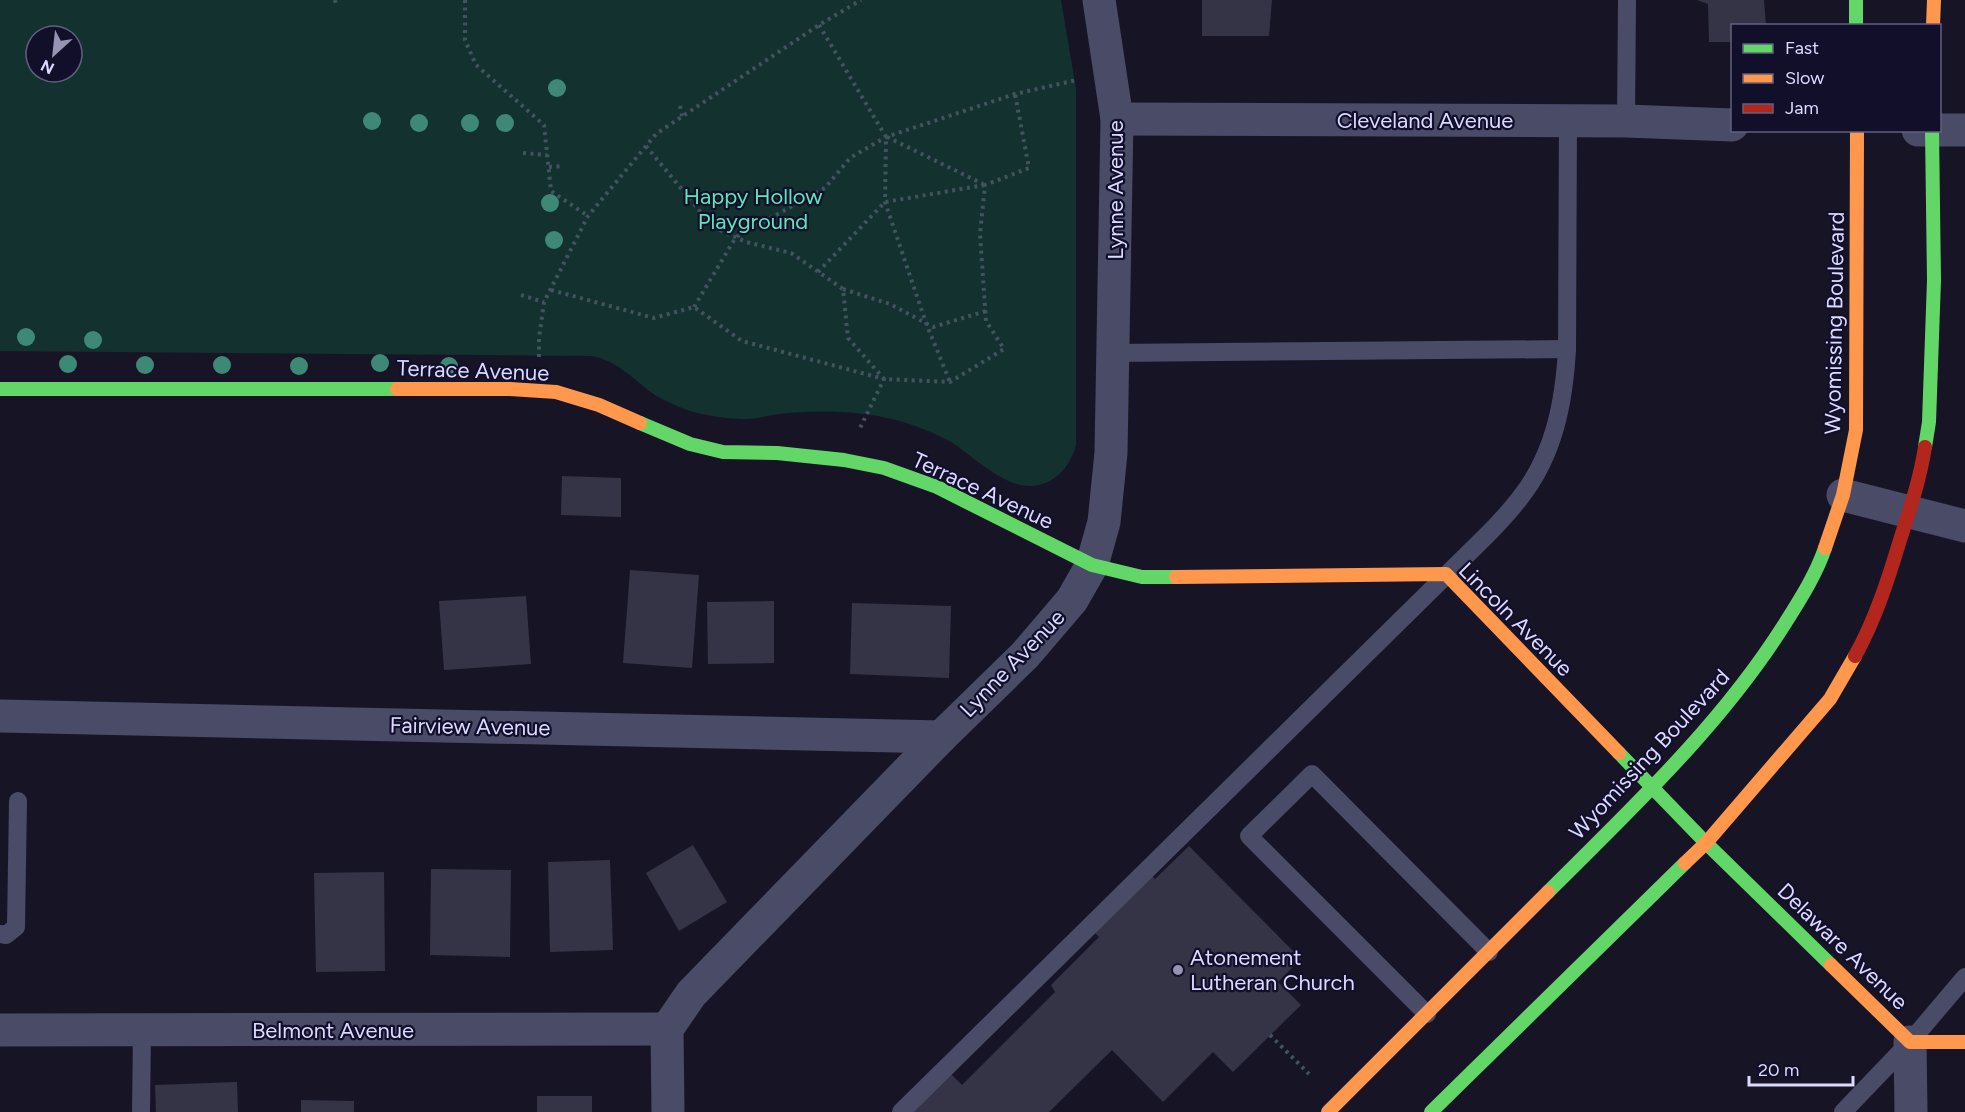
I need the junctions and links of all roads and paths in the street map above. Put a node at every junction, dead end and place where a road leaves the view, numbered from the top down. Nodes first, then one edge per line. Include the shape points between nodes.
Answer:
1 (465, 0) edge
2 (861, 0) edge
3 (1099, 0) edge
4 (1627, 0) edge
5 (1856, 0) edge
6 (1934, 0) edge
7 (1856, 24) edge
8 (1933, 24) edge
9 (819, 25) junction
10 (1110, 73) junction
11 (1015, 94) junction
12 (680, 106) dead end
13 (682, 116) junction
14 (1117, 119) junction
15 (1568, 121) junction
16 (1626, 121) junction
17 (1731, 124) edge
18 (1965, 130) edge
19 (1941, 131) edge
20 (1857, 132) edge
21 (1932, 132) edge
22 (886, 137) junction
23 (646, 146) junction
24 (523, 153) dead end
25 (547, 155) junction
26 (564, 166) dead end
27 (549, 167) junction
28 (984, 184) junction
29 (885, 202) junction
30 (588, 216) junction
31 (736, 237) junction
32 (818, 272) junction
33 (843, 289) junction
34 (551, 290) junction
35 (522, 295) dead end
36 (544, 302) junction
37 (694, 308) junction
38 (986, 311) junction
39 (926, 323) junction
40 (539, 338) dead end
41 (1567, 350) junction
42 (1113, 353) junction
43 (884, 379) junction
44 (950, 382) junction
45 (0, 389) edge
46 (844, 460) junction
47 (1843, 495) junction
48 (1909, 513) junction
49 (1965, 526) edge
50 (1092, 565) junction
51 (1446, 574) junction
52 (0, 716) edge
53 (941, 737) junction
54 (1653, 787) junction
55 (18, 801) dead end
56 (1706, 843) junction
57 (0, 934) edge
58 (1489, 952) junction
59 (1965, 977) edge
60 (1427, 1014) junction
61 (667, 1029) junction
62 (0, 1030) edge
63 (142, 1031) junction
64 (1270, 1035) dead end
65 (1910, 1042) junction
66 (1965, 1042) edge
67 (1309, 1074) dead end
68 (141, 1112) edge
69 (668, 1112) edge
70 (901, 1112) edge
71 (1328, 1112) edge
72 (1431, 1112) edge
73 (1843, 1112) edge
74 (1911, 1112) edge

1 - 25 path via 465,40 476,65 544,125
2 - 9 path
3 - 10 street, Lynne Avenue
4 - 16 lane
5 - 7 main road
6 - 8 main road
9 - 13 path
9 - 22 path
10 - 11 path
10 - 14 street, Lynne Avenue
11 - 22 path
11 - 28 path via 1029,168
12 - 13 path
13 - 23 path
14 - 15 street, Cleveland Avenue
14 - 42 street, Lynne Avenue
15 - 16 street, Cleveland Avenue
15 - 41 lane
16 - 17 street, Cleveland Avenue
18 - 19 street
20 - 47 main road, Wyomissing Boulevard via 1856,430
21 - 48 main road via 1934,280 1929,422 1921,475
22 - 28 path
22 - 29 path
22 - 31 path via 850,158 825,188
23 - 30 path
23 - 31 path via 712,227
24 - 25 path
25 - 27 path
26 - 27 path
27 - 30 path via 551,191
28 - 29 path
28 - 38 path via 980,234
29 - 32 path
29 - 39 path
30 - 34 path
31 - 32 path via 791,253
31 - 37 path
32 - 33 path
33 - 39 path via 890,304
33 - 43 path via 848,338
34 - 36 path
34 - 37 path via 654,318
35 - 36 path
36 - 40 path
37 - 43 path via 742,341
38 - 39 path via 933,327
38 - 44 path via 986,321 1004,350
39 - 44 path
41 - 42 lane
41 - 51 lane via 1560,415 1536,474 1486,536
42 - 50 street, Lynne Avenue via 1111,453 1104,522
43 - 44 path
43 - 46 path
45 - 46 main road, Terrace Avenue via 556,392 599,405 701,447
46 - 50 main road, Terrace Avenue via 884,468 937,487
47 - 48 street
47 - 54 main road, Wyomissing Boulevard via 1823,555 1766,653 1716,719
48 - 49 street
48 - 56 main road via 1868,633 1830,699
50 - 51 main road, Lincoln Avenue via 1142,577
50 - 53 street, Lynne Avenue via 1072,600 1025,655
51 - 54 main road, Lincoln Avenue
51 - 70 lane
52 - 53 street, Fairview Avenue
53 - 61 street, Lynne Avenue via 691,994
54 - 56 main road, Lincoln Avenue
54 - 58 main road, Wyomissing Boulevard
55 - 57 lane via 16,927 6,935
56 - 65 main road, Delaware Avenue
56 - 72 main road
58 - 60 main road, Wyomissing Boulevard
58 - 60 lane via 1312,774 1249,836
59 - 65 lane
60 - 71 main road, Wyomissing Boulevard
61 - 63 street, Belmont Avenue
61 - 69 street
62 - 63 street, Belmont Avenue
63 - 68 lane
64 - 67 path
65 - 66 main road, Delaware Avenue
65 - 73 lane
65 - 74 street

